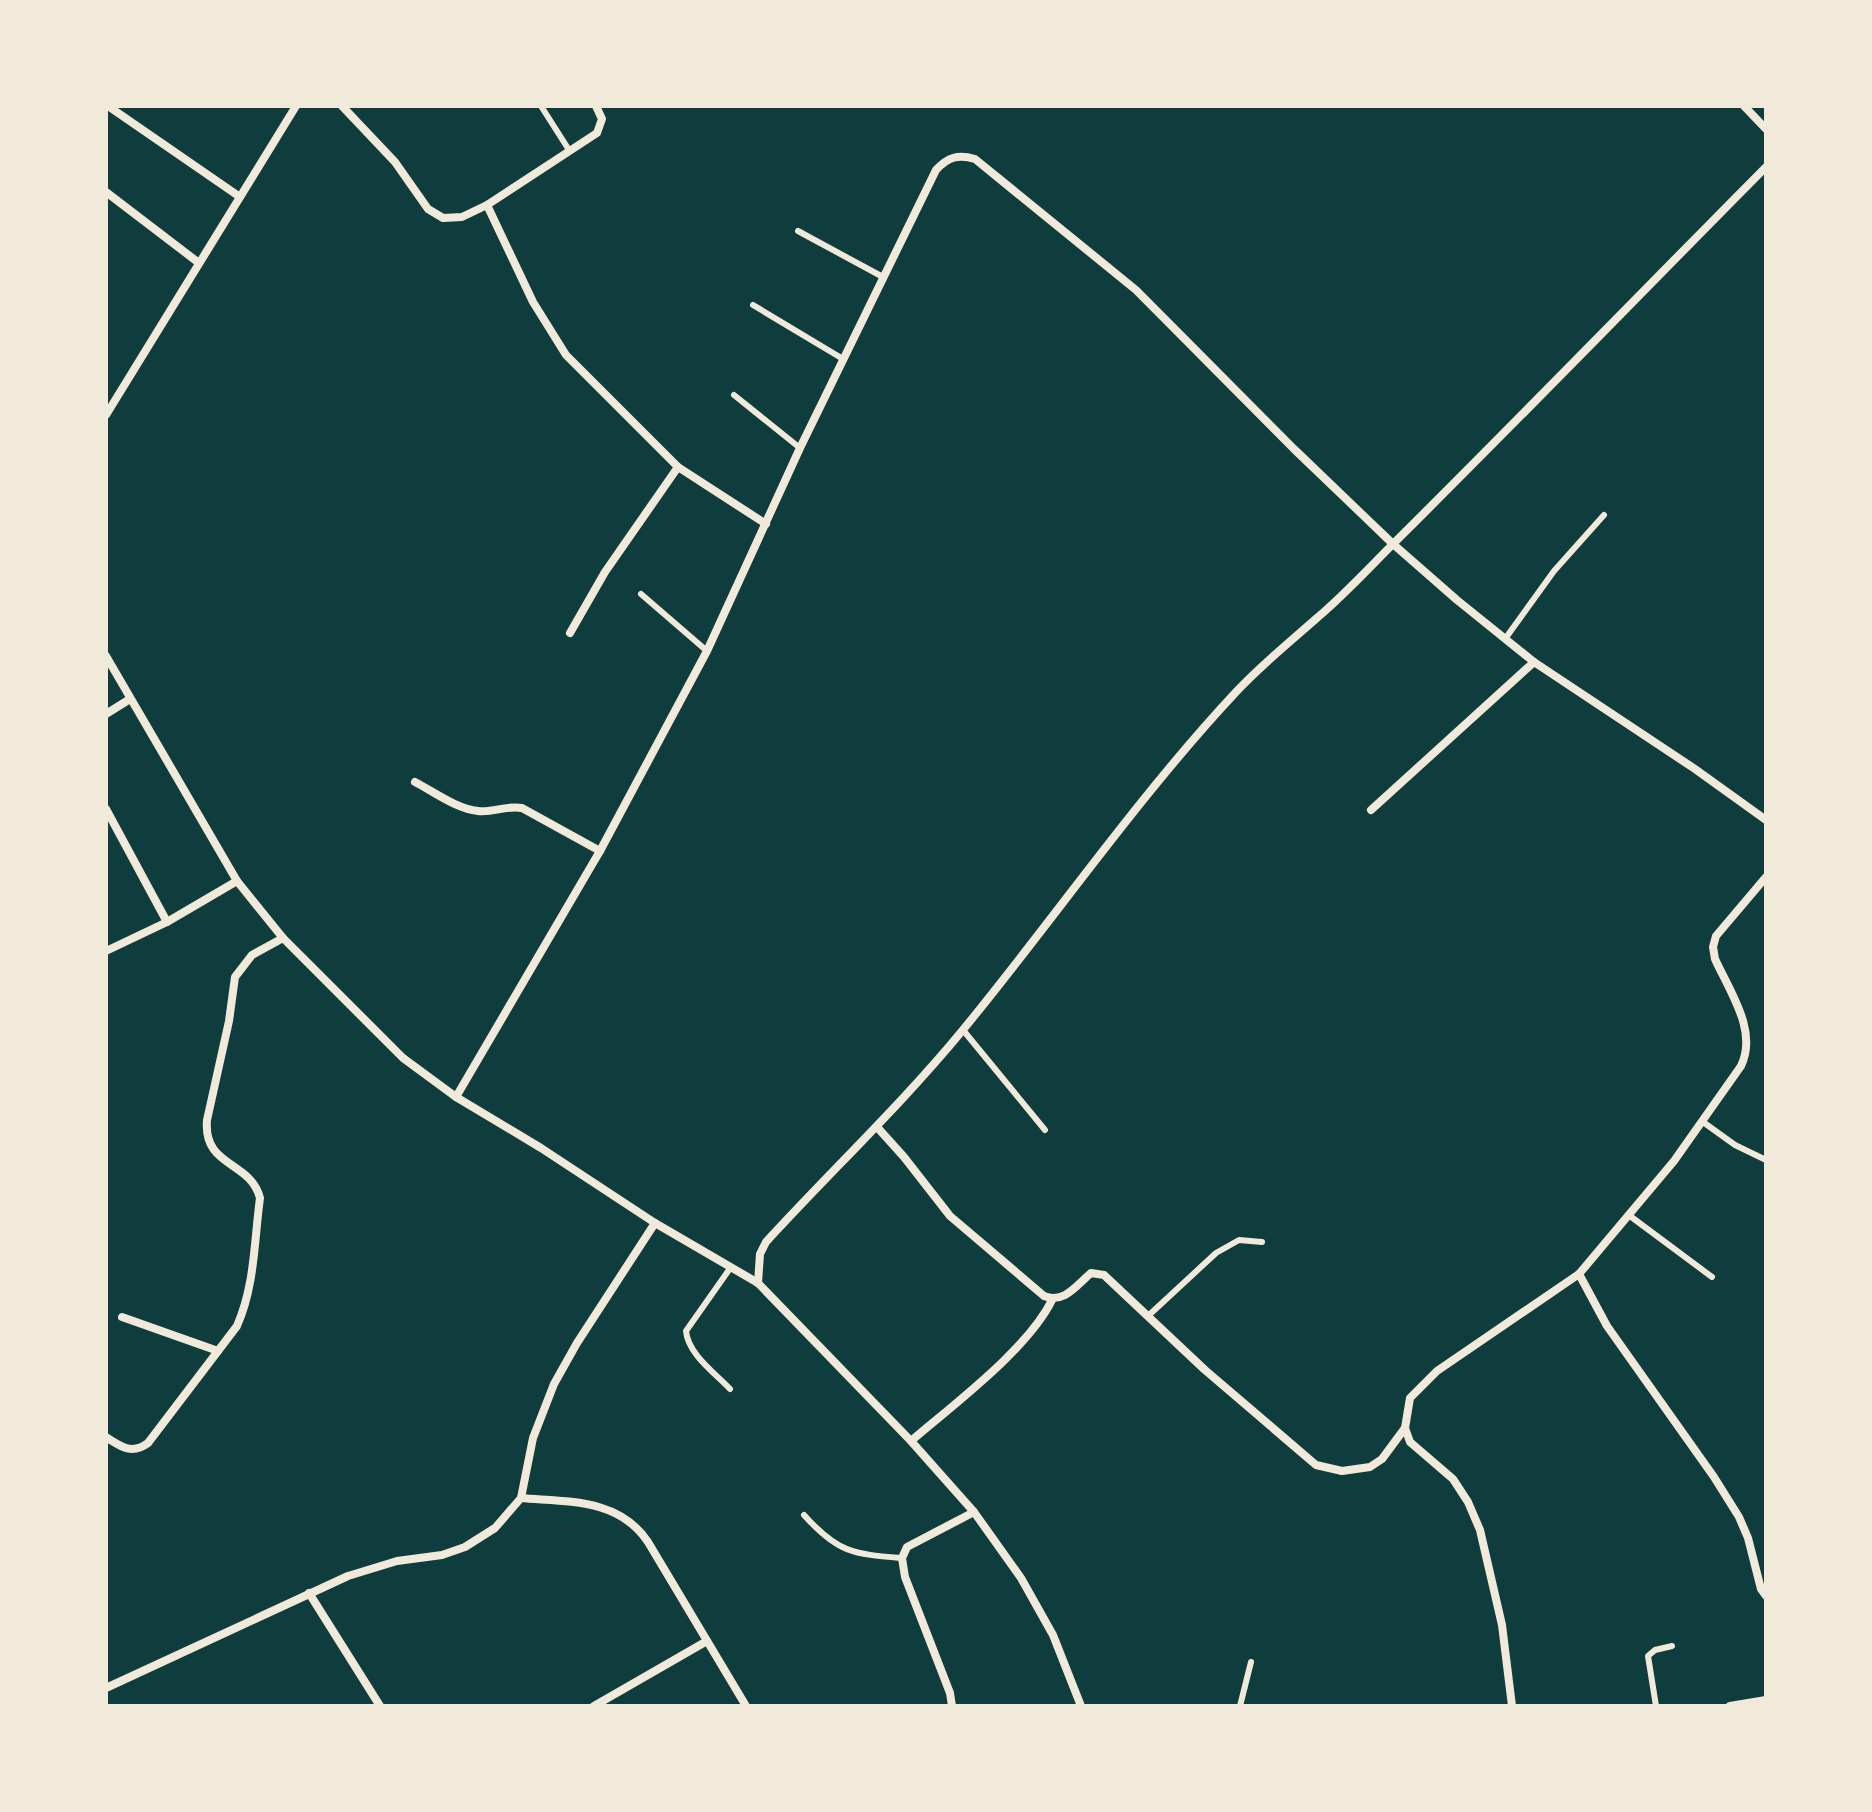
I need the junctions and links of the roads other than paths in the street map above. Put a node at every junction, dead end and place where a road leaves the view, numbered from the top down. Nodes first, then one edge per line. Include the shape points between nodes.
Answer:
1 (108, 106) edge
2 (296, 106) edge
3 (342, 106) edge
4 (541, 106) edge
5 (596, 106) edge
6 (1744, 106) edge
7 (1766, 129) edge
8 (569, 150) junction
9 (1766, 167) edge
10 (106, 192) edge
11 (240, 197) junction
12 (487, 205) junction
13 (798, 231) dead end
14 (199, 263) junction
15 (883, 277) junction
16 (753, 305) dead end
17 (843, 359) junction
18 (734, 395) dead end
19 (106, 415) edge
20 (800, 448) junction
21 (678, 467) junction
22 (1604, 515) dead end
23 (766, 524) junction
24 (1393, 544) junction
25 (641, 594) dead end
26 (570, 633) dead end
27 (1505, 639) junction
28 (707, 651) junction
29 (106, 656) edge
30 (1534, 662) junction
31 (130, 699) junction
32 (106, 714) edge
33 (415, 782) dead end
34 (106, 809) edge
35 (1371, 810) dead end
36 (1766, 820) edge
37 (600, 851) junction
38 (1766, 877) edge
39 (237, 881) junction
40 (167, 922) junction
41 (283, 938) junction
42 (106, 951) edge
43 (963, 1030) junction
44 (456, 1097) junction
45 (1703, 1122) junction
46 (877, 1127) junction
47 (1045, 1130) dead end
48 (1766, 1160) edge
49 (1630, 1216) junction
50 (655, 1223) junction
51 (1262, 1242) dead end
52 (731, 1267) junction
53 (1579, 1274) junction
54 (1712, 1277) dead end
55 (758, 1283) junction
56 (1052, 1300) junction
57 (1148, 1316) junction
58 (122, 1317) dead end
59 (218, 1351) junction
60 (730, 1389) dead end
61 (1405, 1428) junction
62 (106, 1437) edge
63 (911, 1441) junction
64 (521, 1498) junction
65 (974, 1512) junction
66 (804, 1515) dead end
67 (902, 1558) junction
68 (309, 1593) junction
69 (1766, 1596) edge
70 (707, 1641) junction
71 (1672, 1646) dead end
72 (1251, 1662) dead end
73 (106, 1688) edge
74 (1766, 1700) edge
75 (380, 1706) edge
76 (594, 1706) edge
77 (746, 1706) edge
78 (952, 1706) edge
79 (1081, 1706) edge
80 (1240, 1706) edge
81 (1512, 1706) edge
82 (1656, 1706) edge
83 (1730, 1706) edge

1 - 11 street
2 - 11 street
3 - 12 street via 395,162 433,213 454,219
4 - 8 lane
5 - 8 street via 600,130
6 - 7 street
8 - 12 street
9 - 24 street
10 - 14 street
11 - 14 street
12 - 21 street via 554,338 583,374
13 - 15 lane
14 - 19 street
15 - 17 street
15 - 24 street via 936,170 954,157 975,159 1136,290
16 - 17 lane
17 - 20 street
18 - 20 lane
20 - 23 street
21 - 23 street
21 - 26 street
22 - 27 lane via 1554,571
23 - 28 street
24 - 27 street
24 - 43 street via 1234,694
25 - 28 lane
27 - 30 street
28 - 37 street
29 - 31 street
30 - 35 street
30 - 36 street
31 - 32 street
31 - 39 street
33 - 37 street via 475,811 522,808
34 - 40 street
37 - 44 street
38 - 45 street via 1716,936 1713,947 1745,1026 1747,1054
39 - 40 street
39 - 41 street
40 - 42 street
41 - 44 street via 385,1042
41 - 59 street via 252,955 235,977 207,1120 214,1151 250,1176 260,1198 248,1294 237,1326
43 - 46 street
43 - 47 lane
44 - 50 street
45 - 48 lane
45 - 49 street
46 - 55 street via 766,1242
46 - 56 street via 950,1216
49 - 53 street
49 - 54 lane
50 - 52 street
50 - 64 street via 554,1384 533,1438
51 - 57 lane via 1239,1240 1216,1253
52 - 55 street
52 - 60 lane via 686,1331 696,1353
53 - 61 street via 1422,1384 1410,1398
53 - 69 street via 1607,1326 1739,1517
55 - 63 street
56 - 57 street via 1062,1299 1091,1273 1098,1273
56 - 63 street via 1035,1329
57 - 61 street via 1316,1465 1342,1471 1370,1467
58 - 59 street
59 - 62 street via 148,1443 128,1450
61 - 81 street via 1410,1442 1453,1479 1480,1530 1502,1625
63 - 65 street
64 - 68 street via 495,1528 465,1547 384,1564
64 - 70 street via 597,1506 624,1517 643,1534
65 - 67 street via 907,1547
65 - 79 street via 1053,1635
66 - 67 lane via 838,1546
67 - 78 street
68 - 73 street
68 - 75 street
70 - 76 street
70 - 77 street
71 - 82 lane via 1648,1656
72 - 80 lane
74 - 83 street

